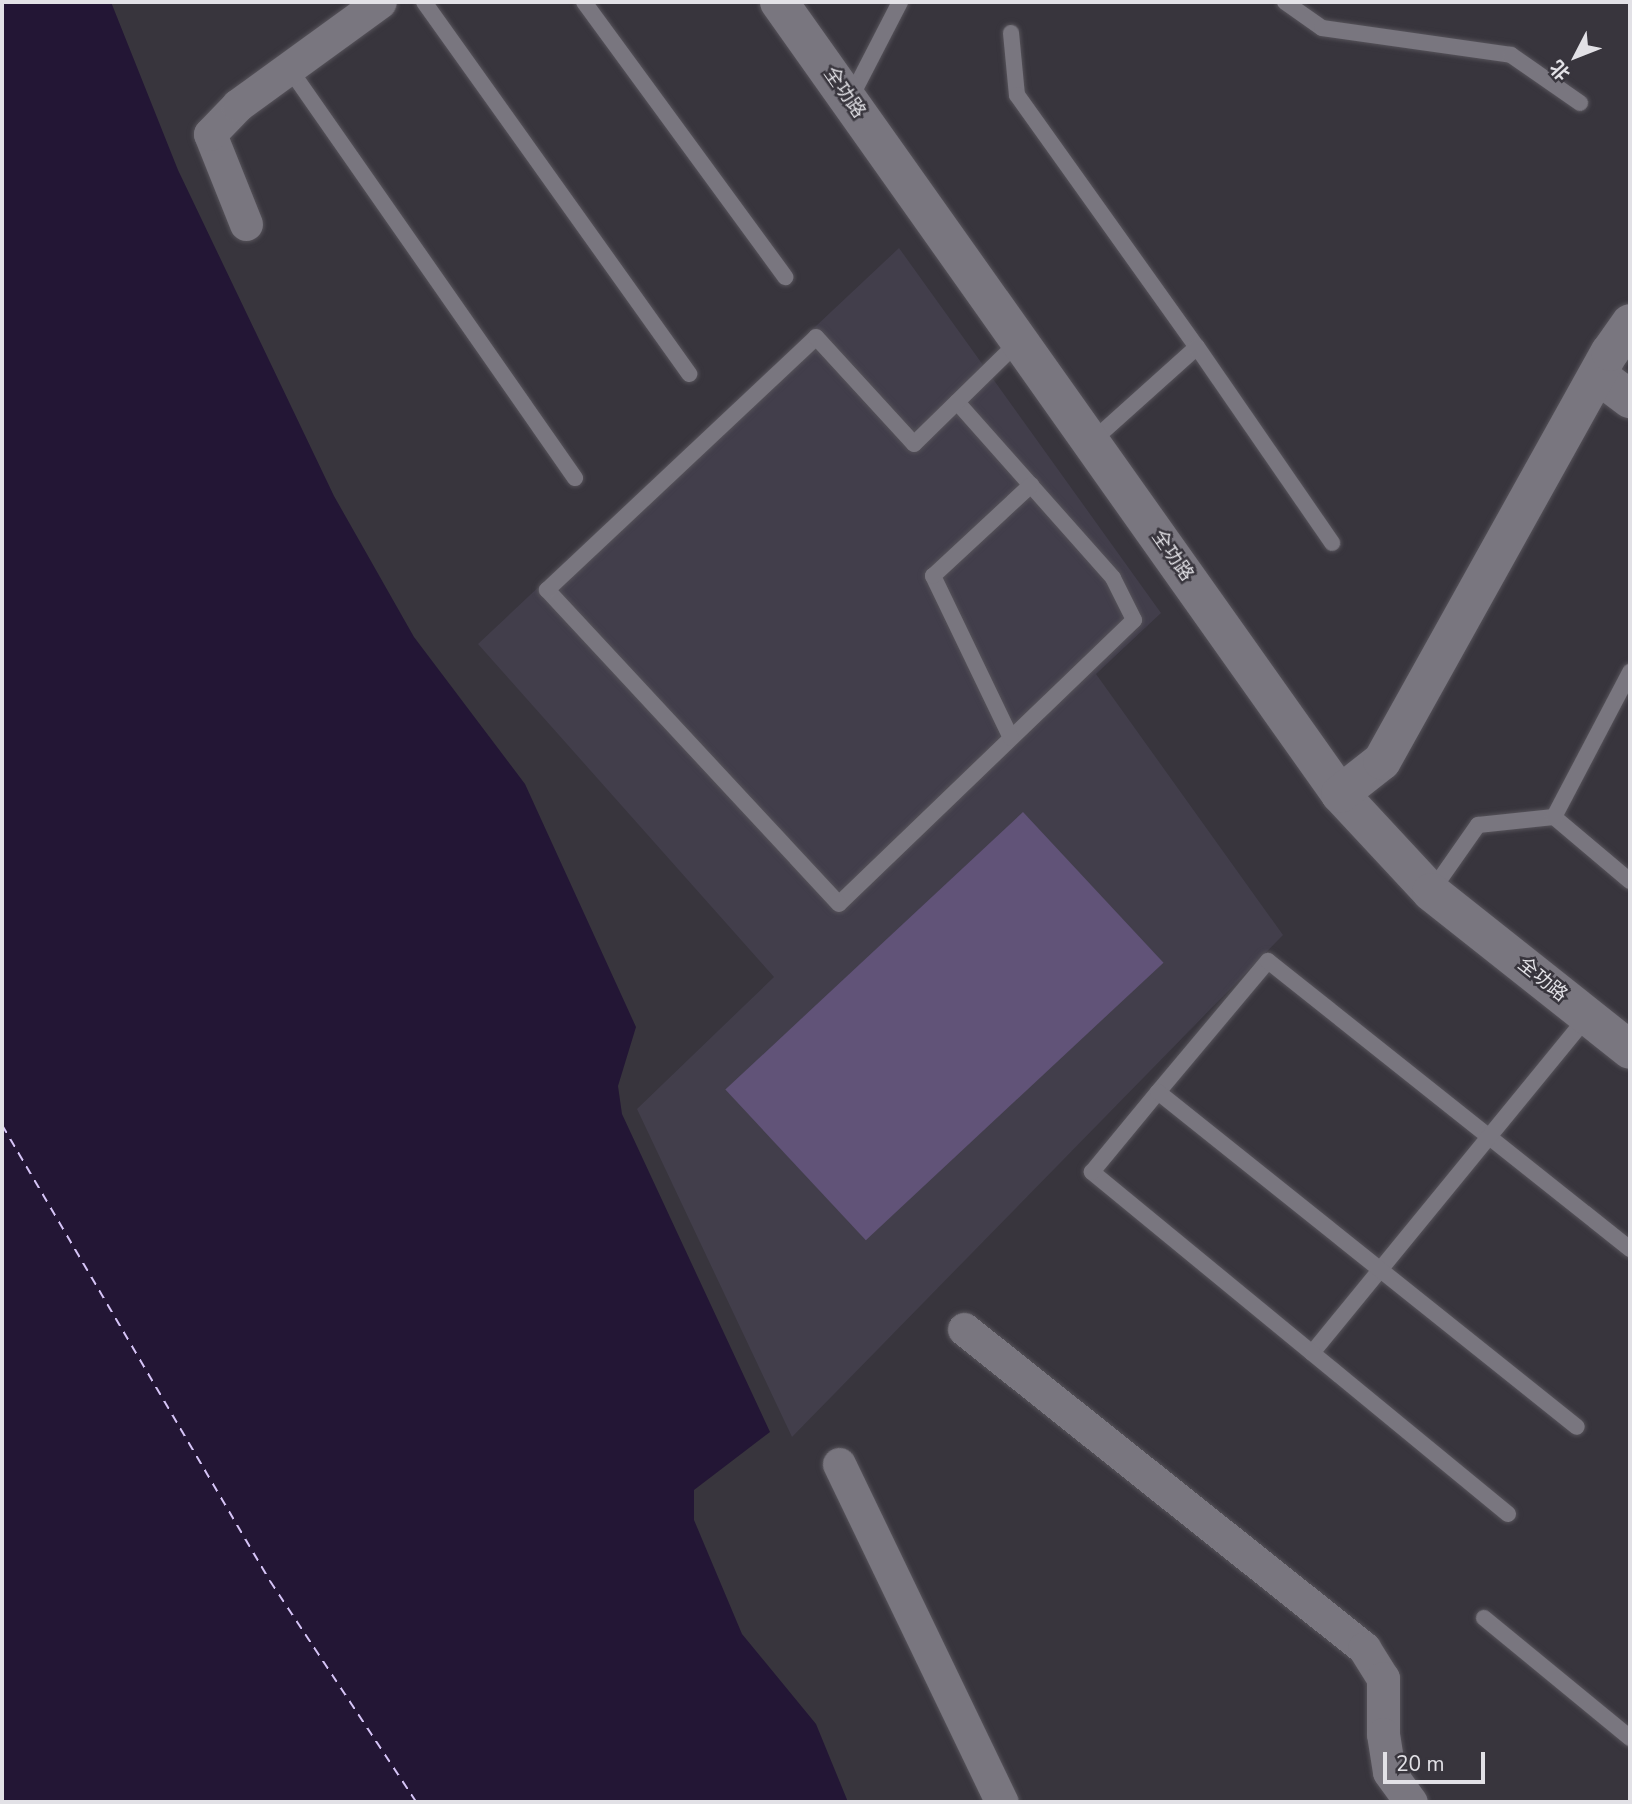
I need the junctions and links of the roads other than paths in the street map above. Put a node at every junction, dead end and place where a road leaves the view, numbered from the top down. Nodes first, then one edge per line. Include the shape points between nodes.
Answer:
1 (380, 2) edge
2 (424, 2) edge
3 (584, 2) edge
4 (779, 2) edge
5 (900, 2) edge
6 (1285, 2) edge
7 (1011, 33) dead end
8 (289, 68) junction
9 (849, 101) junction
10 (1580, 103) dead end
11 (246, 223) dead end
12 (785, 278) dead end
13 (1630, 323) edge
14 (1019, 341) junction
15 (1197, 347) junction
16 (690, 374) dead end
17 (1598, 375) junction
18 (1630, 400) edge
19 (957, 402) junction
20 (1091, 442) junction
21 (575, 478) dead end
22 (1031, 485) junction
23 (1332, 542) dead end
24 (1630, 672) edge
25 (1011, 738) junction
26 (1340, 794) junction
27 (1554, 817) junction
28 (1630, 880) edge
29 (1431, 892) junction
30 (1587, 1017) junction
31 (1630, 1050) edge
32 (1157, 1092) junction
33 (1488, 1137) junction
34 (1630, 1249) edge
35 (1380, 1270) junction
36 (964, 1329) dead end
37 (1311, 1353) junction
38 (1577, 1427) dead end
39 (839, 1464) dead end
40 (1508, 1514) dead end
41 (1484, 1618) dead end
42 (1630, 1738) edge
43 (1002, 1802) edge
44 (1411, 1802) edge

1 - 8 street
2 - 16 lane
3 - 12 lane
4 - 9 street, 全功路
5 - 9 lane
6 - 10 lane via 1322,28 1511,55
7 - 15 lane via 1017,95
8 - 11 street via 238,105 210,134
8 - 21 lane
9 - 14 street, 全功路
13 - 17 street
14 - 19 lane
14 - 20 street, 全功路
15 - 20 lane
15 - 23 lane
17 - 18 street
17 - 26 street via 1382,761
19 - 22 lane
19 - 25 lane via 914,444 816,337 547,590 839,904
20 - 26 street, 全功路
22 - 25 lane via 933,576
22 - 25 lane via 1113,578 1134,620
24 - 27 lane
26 - 29 street, 全功路
27 - 28 lane
27 - 29 lane via 1478,825
29 - 30 street, 全功路
30 - 31 street, 全功路
30 - 33 lane
32 - 33 lane via 1268,961
32 - 35 lane
32 - 37 lane via 1091,1172
33 - 34 lane
33 - 35 lane
35 - 37 lane
35 - 38 lane
36 - 44 street via 1364,1648 1383,1678 1383,1734 1389,1772
37 - 40 lane
39 - 43 street
41 - 42 lane

